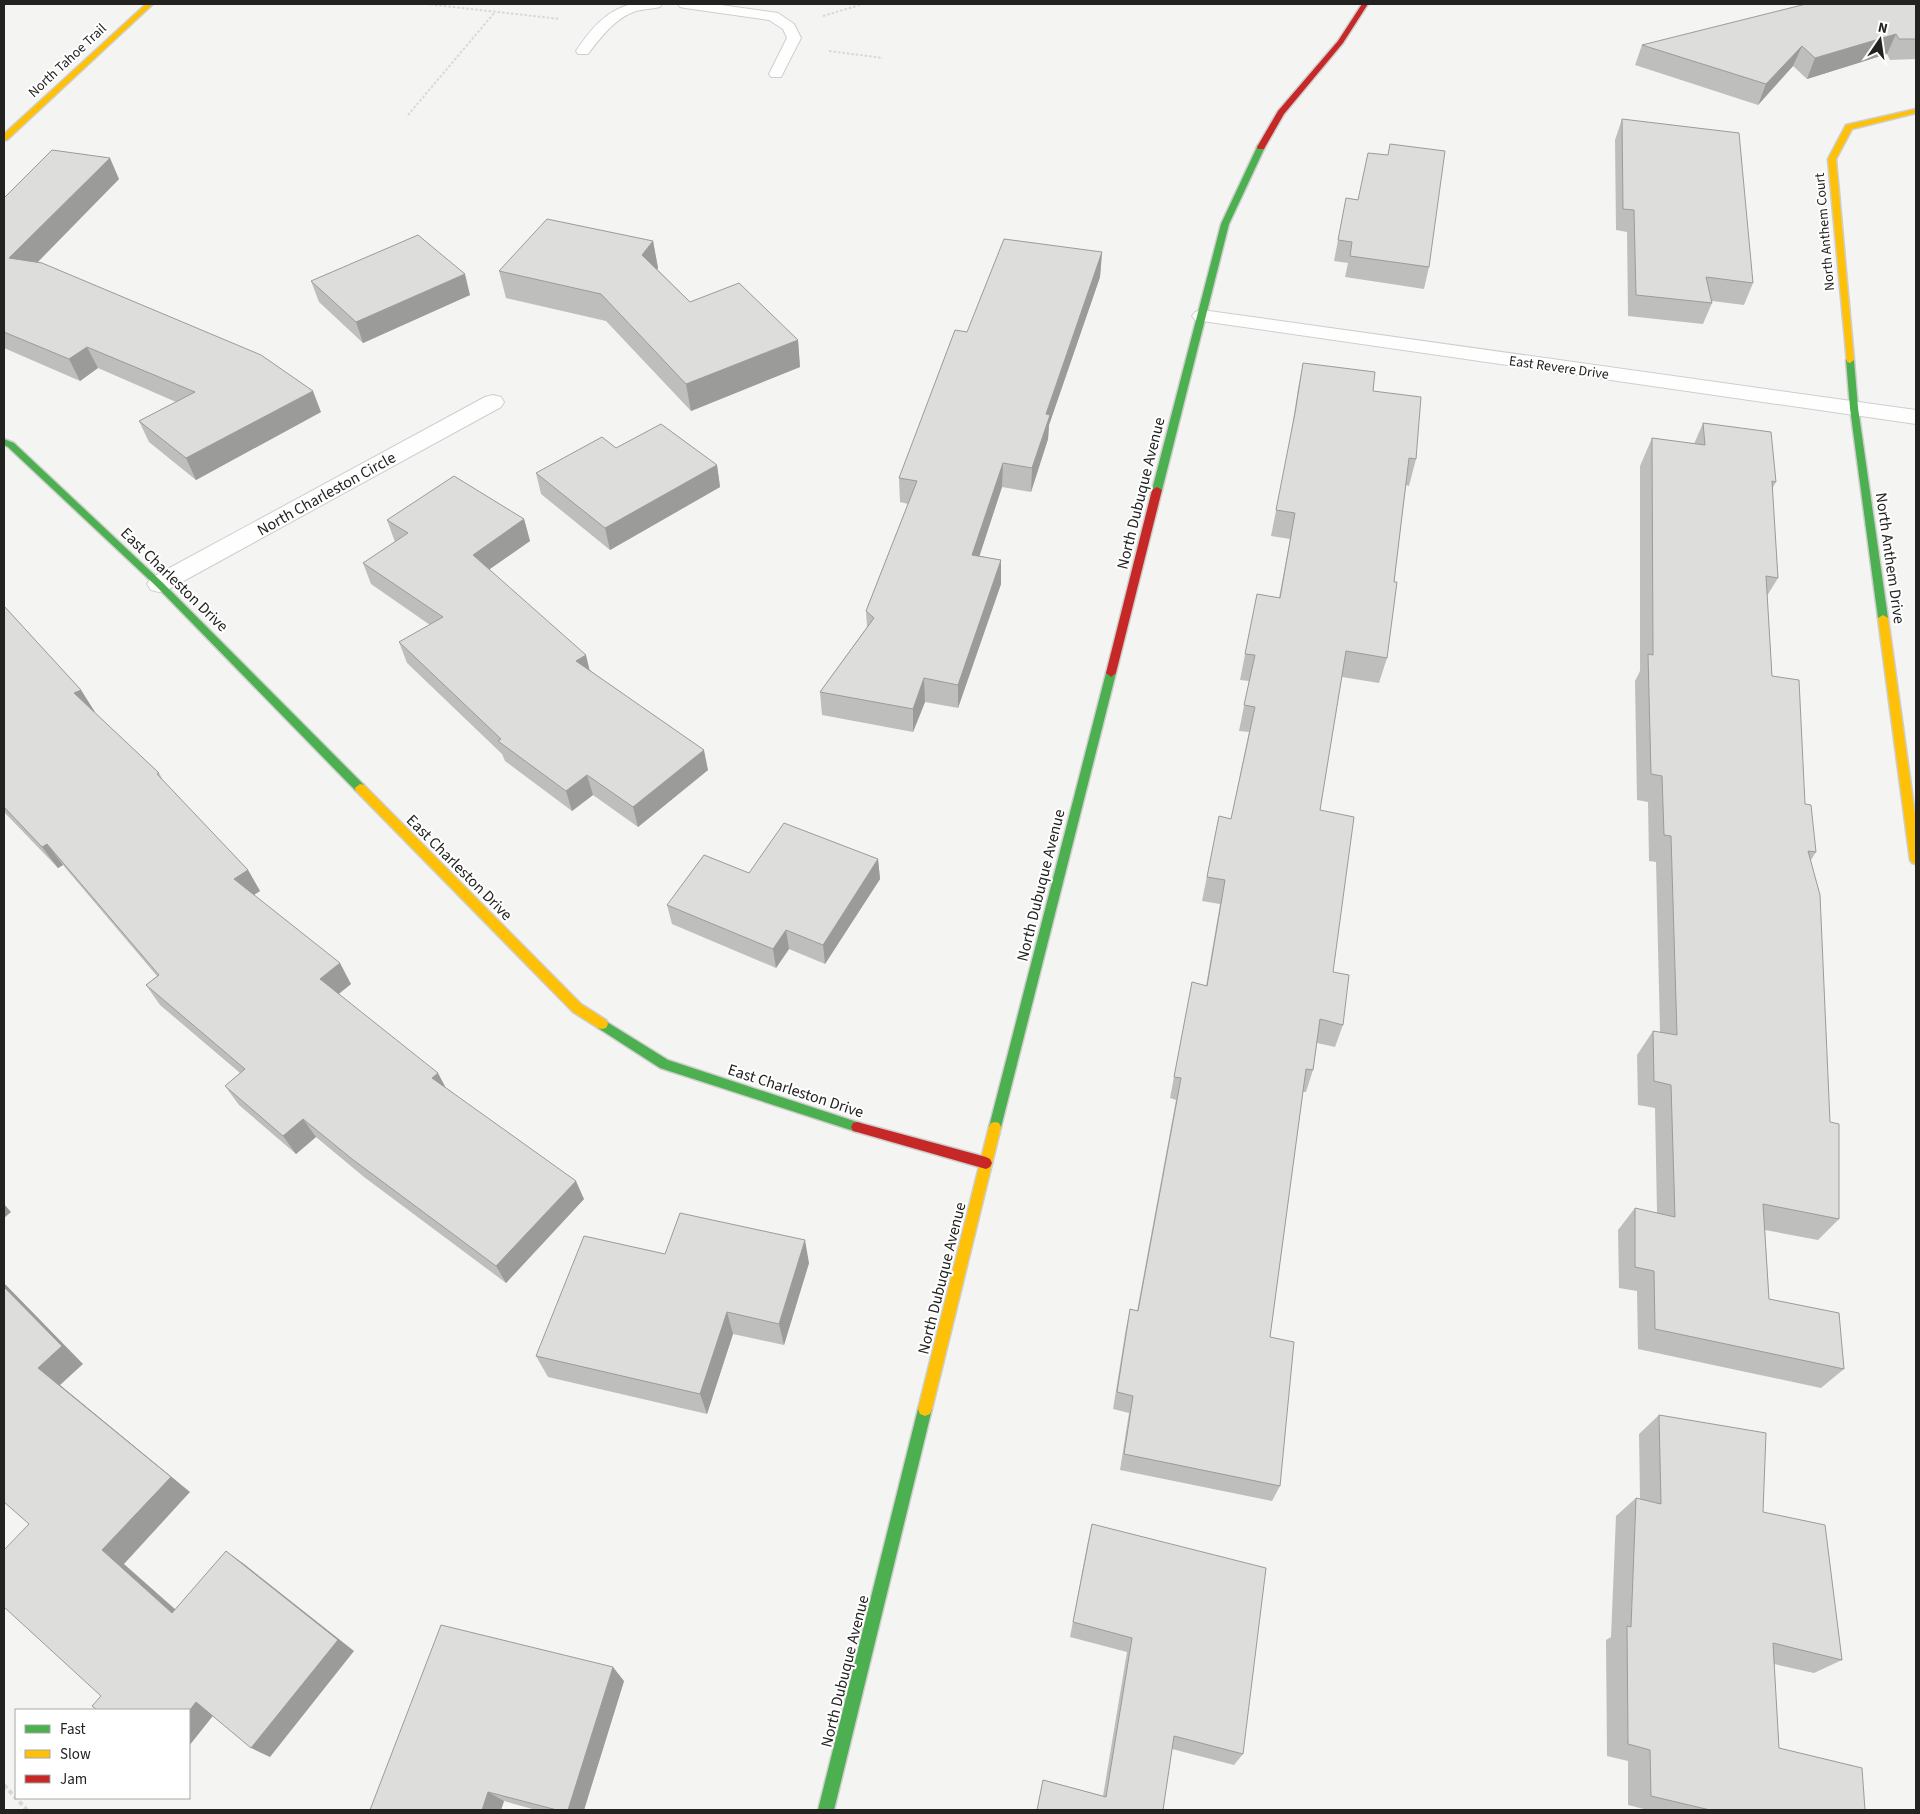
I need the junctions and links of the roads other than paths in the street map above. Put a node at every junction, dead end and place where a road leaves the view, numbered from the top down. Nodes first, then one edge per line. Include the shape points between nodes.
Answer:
1 (150, 4) edge
2 (655, 4) edge
3 (685, 4) edge
4 (1365, 4) edge
5 (583, 51) dead end
6 (776, 74) dead end
7 (1916, 111) edge
8 (4, 138) edge
9 (1202, 316) junction
10 (493, 402) dead end
11 (1854, 408) junction
12 (1916, 416) edge
13 (4, 442) edge
14 (159, 584) junction
15 (1916, 860) edge
16 (986, 1164) junction
17 (826, 1810) edge

1 - 8 street, North Tahoe Trail
2 - 5 lane via 621,12 604,24
3 - 6 lane via 773,16 789,27 794,38
4 - 9 street, North Dubuque Avenue via 1341,42 1281,113 1252,161 1225,224
7 - 11 street, North Anthem Court via 1849,126 1832,159
9 - 11 street, East Revere Drive
9 - 16 street, North Dubuque Avenue
10 - 14 street, North Charleston Circle
11 - 12 street, East Revere Drive
11 - 15 street, North Anthem Drive
13 - 14 street, East Charleston Drive
14 - 16 street, East Charleston Drive via 577,1008 664,1064 825,1118
16 - 17 street, North Dubuque Avenue

